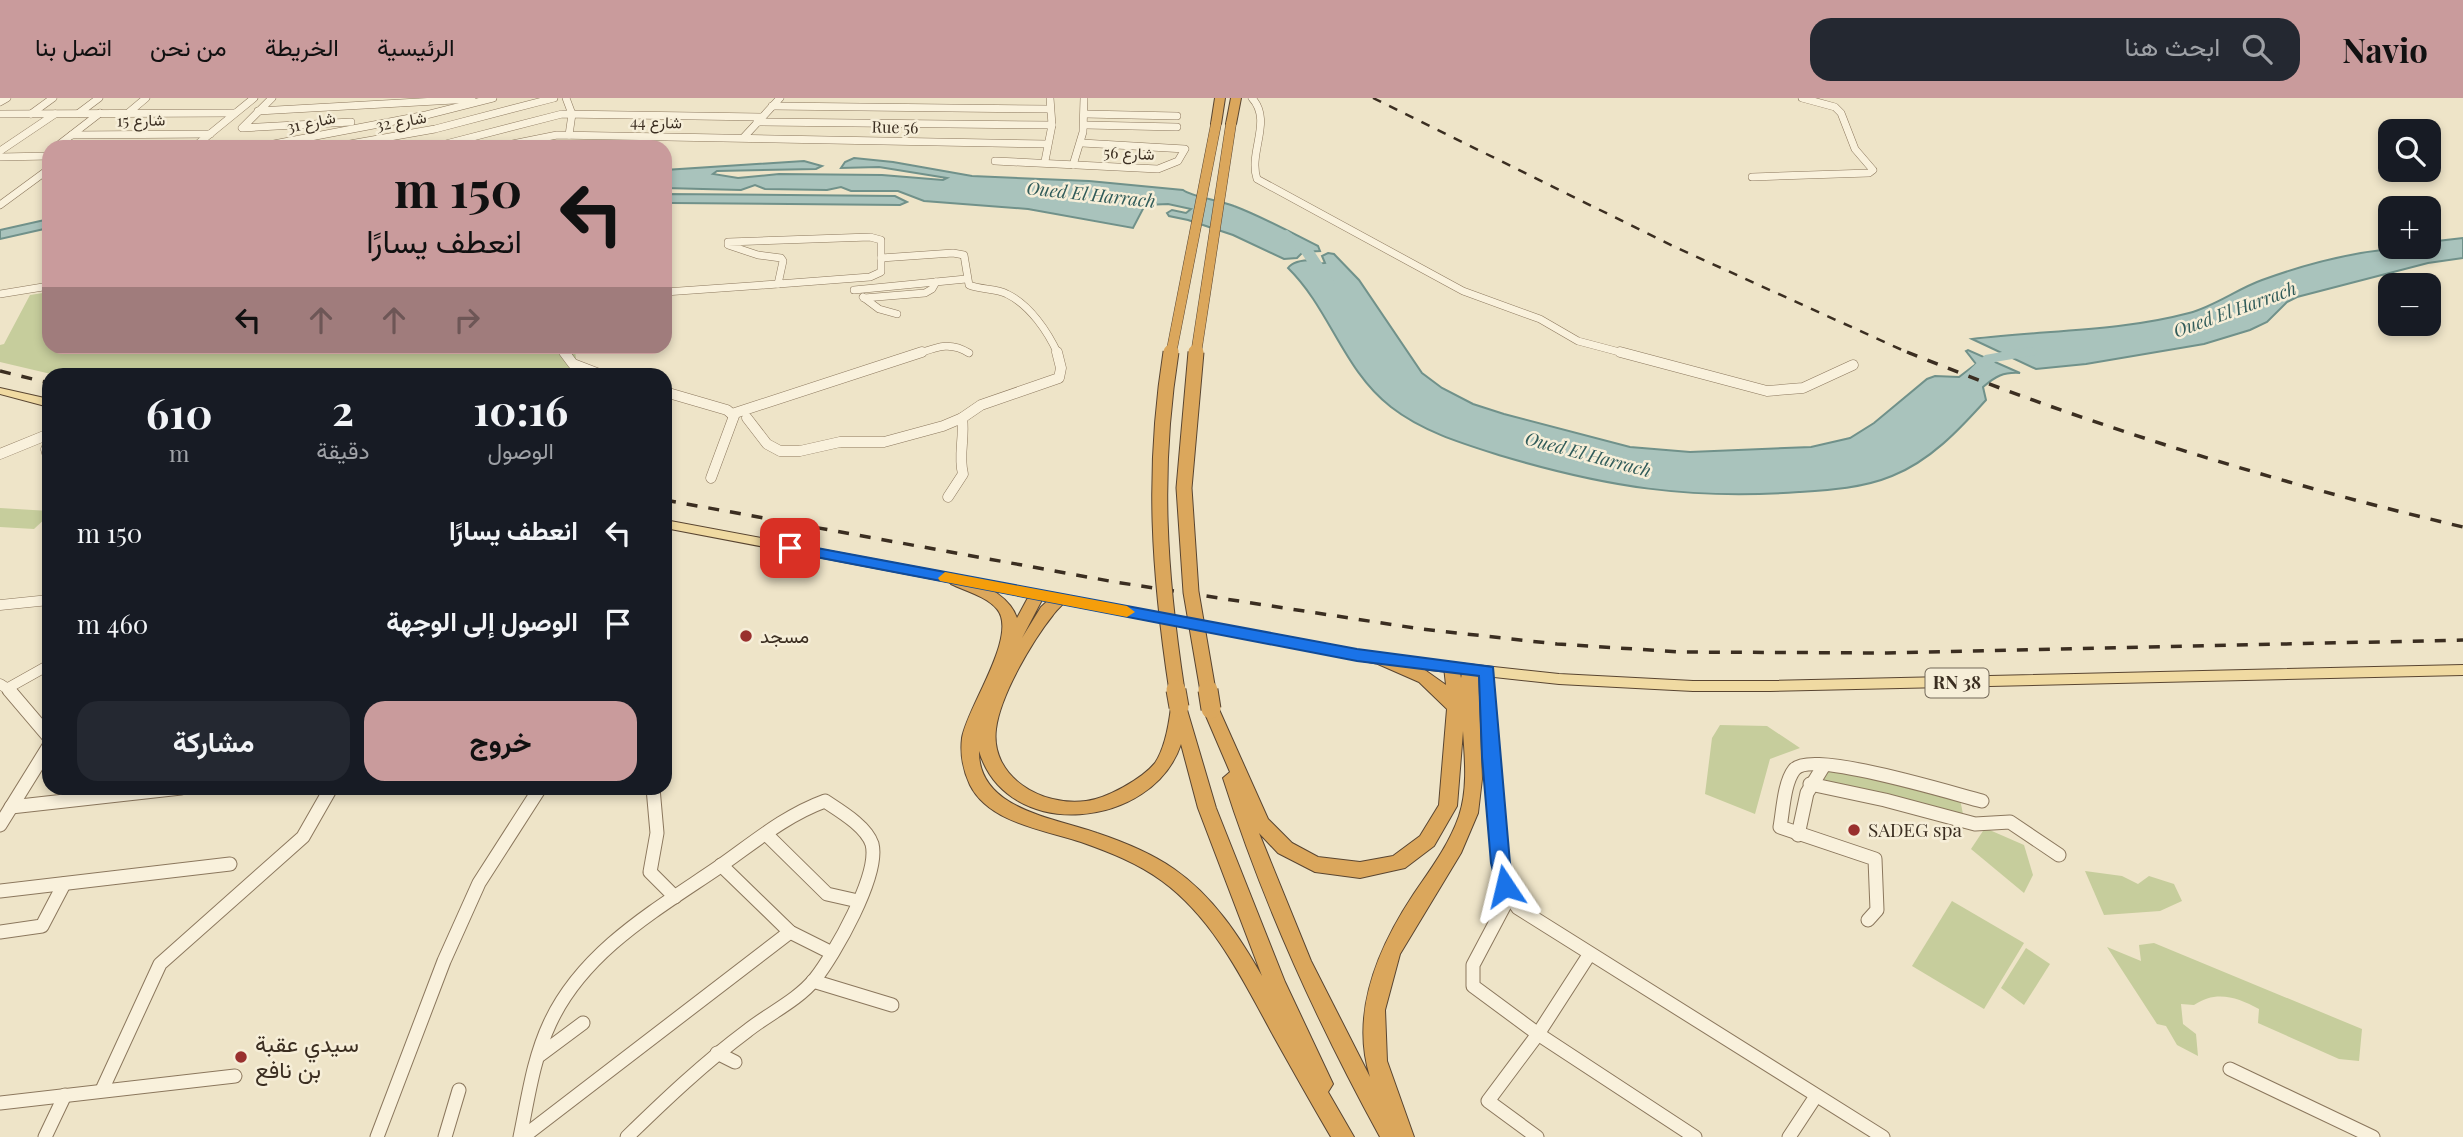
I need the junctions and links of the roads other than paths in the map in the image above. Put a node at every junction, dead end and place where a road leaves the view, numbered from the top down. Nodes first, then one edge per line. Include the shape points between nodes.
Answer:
1 (8, 98) edge
2 (53, 98) edge
3 (99, 98) edge
4 (146, 98) edge
5 (254, 98) edge
6 (272, 98) edge
7 (491, 98) edge
8 (554, 98) edge
9 (566, 98) edge
10 (780, 98) edge
11 (1050, 98) edge
12 (1084, 98) edge
13 (1220, 98) edge
14 (1236, 98) edge
15 (1252, 98) edge
16 (1802, 98) edge
17 (0, 102) edge
18 (772, 106) junction
19 (1049, 109) junction
20 (258, 111) junction
21 (79, 113) junction
22 (100, 113) junction
23 (234, 113) junction
24 (32, 114) junction
25 (55, 114) junction
26 (127, 114) junction
27 (572, 114) junction
28 (1086, 114) junction
29 (3, 116) edge
30 (1177, 116) dead end
31 (759, 119) junction
32 (396, 120) junction
33 (1052, 125) junction
34 (1086, 125) junction
35 (1177, 127) dead end
36 (210, 134) junction
37 (72, 135) junction
38 (569, 135) junction
39 (744, 137) junction
40 (65, 140) edge
41 (203, 140) edge
42 (304, 140) edge
43 (373, 140) edge
44 (460, 140) edge
45 (528, 140) edge
46 (1082, 143) junction
47 (1047, 144) junction
48 (0, 151) edge
49 (42, 155) edge
50 (0, 157) edge
51 (15, 157) junction
52 (995, 161) dead end
53 (1045, 161) junction
54 (1073, 165) junction
55 (0, 167) edge
56 (42, 174) edge
57 (1752, 177) dead end
58 (0, 205) edge
59 (881, 258) junction
60 (842, 279) junction
61 (966, 279) junction
62 (936, 282) junction
63 (778, 284) junction
64 (42, 287) edge
65 (854, 290) junction
66 (672, 292) edge
67 (0, 294) edge
68 (864, 298) junction
69 (897, 314) dead end
70 (969, 353) dead end
71 (565, 354) edge
72 (1853, 365) dead end
73 (582, 368) edge
74 (0, 391) edge
75 (672, 395) edge
76 (42, 401) edge
77 (732, 414) junction
78 (747, 418) dead end
79 (962, 418) junction
80 (42, 437) edge
81 (0, 454) edge
82 (712, 478) dead end
83 (948, 497) dead end
84 (672, 525) edge
85 (956, 580) junction
86 (1036, 596) junction
87 (1059, 599) junction
88 (42, 601) edge
89 (0, 605) edge
90 (1384, 660) junction
91 (1000, 665) junction
92 (42, 668) edge
93 (1470, 669) junction
94 (2463, 670) edge
95 (4, 686) edge
96 (1179, 707) junction
97 (1456, 708) junction
98 (1210, 709) junction
99 (42, 729) edge
100 (42, 757) edge
101 (1823, 766) junction
102 (1810, 785) junction
103 (114, 795) edge
104 (327, 795) edge
105 (536, 795) edge
106 (654, 795) edge
107 (1982, 801) dead end
108 (11, 807) junction
109 (0, 825) edge
110 (766, 834) junction
111 (1798, 835) junction
112 (2059, 855) dead end
113 (230, 864) dead end
114 (721, 865) junction
115 (64, 884) junction
116 (0, 891) edge
117 (675, 897) junction
118 (1509, 897) junction
119 (858, 901) junction
120 (1868, 920) dead end
121 (0, 932) edge
122 (790, 932) junction
123 (832, 953) junction
124 (1590, 955) junction
125 (813, 981) junction
126 (892, 1005) dead end
127 (583, 1023) dead end
128 (1538, 1034) junction
129 (717, 1053) junction
130 (538, 1057) junction
131 (735, 1062) dead end
132 (2230, 1069) dead end
133 (235, 1076) dead end
134 (102, 1090) junction
135 (459, 1090) dead end
136 (65, 1095) junction
137 (1816, 1096) junction
138 (0, 1103) edge
139 (44, 1137) edge
140 (377, 1137) edge
141 (445, 1137) edge
142 (522, 1137) edge
143 (627, 1137) edge
144 (1345, 1137) edge
145 (1392, 1137) edge
146 (1403, 1137) edge
147 (1537, 1137) edge
148 (1695, 1137) edge
149 (1790, 1137) edge
150 (1883, 1137) edge
151 (2373, 1137) edge

1 - 17 street
2 - 24 street
3 - 21 street
4 - 26 street
5 - 23 street
6 - 20 street
7 - 20 street
7 - 32 street, شارع 31
8 - 43 street, شارع 32
9 - 27 street
10 - 18 street
11 - 19 street
12 - 28 street
13 - 96 highway, bridge via 1160,441 1158,541
14 - 98 highway, bridge via 1193,373 1184,488 1191,592
15 - 72 street via 1263,117 1252,162 1257,179 1488,302 1540,319 1578,341 1755,390 1793,390
16 - 57 street via 1841,113 1855,149 1873,170
18 - 19 street
18 - 31 street
19 - 33 street
20 - 32 street via 242,128
21 - 22 street
21 - 25 street
22 - 26 street
22 - 37 street, شارع 15
23 - 26 street
23 - 36 street
24 - 25 street
24 - 29 street
25 - 48 street
27 - 31 street
27 - 38 street
27 - 44 street
28 - 30 street
28 - 34 street
31 - 33 street
31 - 39 street
32 - 42 street, شارع 31
33 - 47 street
34 - 35 street
34 - 46 street
36 - 37 street, شارع 15
36 - 41 street
37 - 40 street, شارع 15
38 - 39 street, شارع 44
38 - 45 street, شارع 44
39 - 47 street, Rue 56
46 - 54 street
46 - 54 street, شارع 56 via 1185,149 1178,161 1158,169
47 - 53 street
49 - 51 street
50 - 51 street
51 - 55 street
52 - 53 street, شارع 56
53 - 54 street, شارع 56
56 - 58 street
59 - 60 street via 878,275
59 - 61 street via 959,253 965,257
59 - 63 street via 881,240 874,237 728,242 758,256 781,258
60 - 63 street
60 - 65 street
61 - 62 street
61 - 79 street via 972,287 1011,296 1050,335 1063,370 1053,381 981,405
62 - 65 street
62 - 68 street via 925,293
63 - 66 street
64 - 67 street
65 - 68 street
68 - 69 street
70 - 77 street via 956,345 944,345
71 - 73 street
74 - 76 main road
75 - 77 street
77 - 82 street
78 - 79 street via 767,444 790,452 840,442 891,441
79 - 83 street via 959,458 963,474
80 - 81 street
84 - 85 main road, RN 38
85 - 86 main road, RN 38
85 - 91 highway via 1007,610 1011,625
86 - 87 main road, RN 38
86 - 91 highway
87 - 90 main road, RN 38
87 - 96 highway via 1047,611 998,697 986,729 988,754 1005,782 1040,803 1076,810 1107,803 1162,768 1172,746
88 - 89 street
90 - 93 main road, RN 38
90 - 97 highway via 1414,670 1439,687
91 - 144 highway via 974,718 969,751 978,783 1002,807 1134,856 1184,888 1219,923
92 - 95 street
93 - 94 main road, RN 38 via 1633,683 1770,686
93 - 97 highway
93 - 118 street via 1491,757 1500,863
93 - 146 highway via 1469,812 1454,845 1398,934 1382,969 1376,998 1375,1052
95 - 99 street
96 - 144 highway via 1207,808 1275,984
97 - 98 highway via 1448,806 1427,841 1398,863 1360,870 1315,864 1285,848 1261,823
98 - 145 highway via 1272,892 1308,978
100 - 108 street
101 - 102 street
101 - 107 street via 1846,766
101 - 111 street via 1798,765 1790,778 1780,827
102 - 111 street
102 - 112 street via 1975,824 2010,822
103 - 108 street
104 - 134 street via 303,837 160,964
105 - 140 street via 479,883
106 - 117 street via 657,834 650,872
108 - 109 street
110 - 114 street
110 - 119 street via 827,894
110 - 119 street via 815,804 831,804 870,839 873,849
111 - 120 street via 1875,859 1877,910
113 - 115 street
114 - 117 street
114 - 122 street
115 - 116 street
115 - 121 street via 41,926
117 - 130 street via 619,935 591,961 567,994
118 - 124 street via 1538,923
118 - 128 street via 1473,965 1473,986
119 - 123 street
122 - 123 street
122 - 142 street
123 - 125 street
124 - 128 street
124 - 137 street
125 - 126 street
125 - 129 street
127 - 130 street
128 - 147 street via 1488,1101
128 - 148 street
129 - 131 street
129 - 143 street
130 - 142 street
132 - 151 street
133 - 134 street
134 - 136 street
135 - 141 street
136 - 138 street
136 - 139 street
137 - 149 street
137 - 150 street

